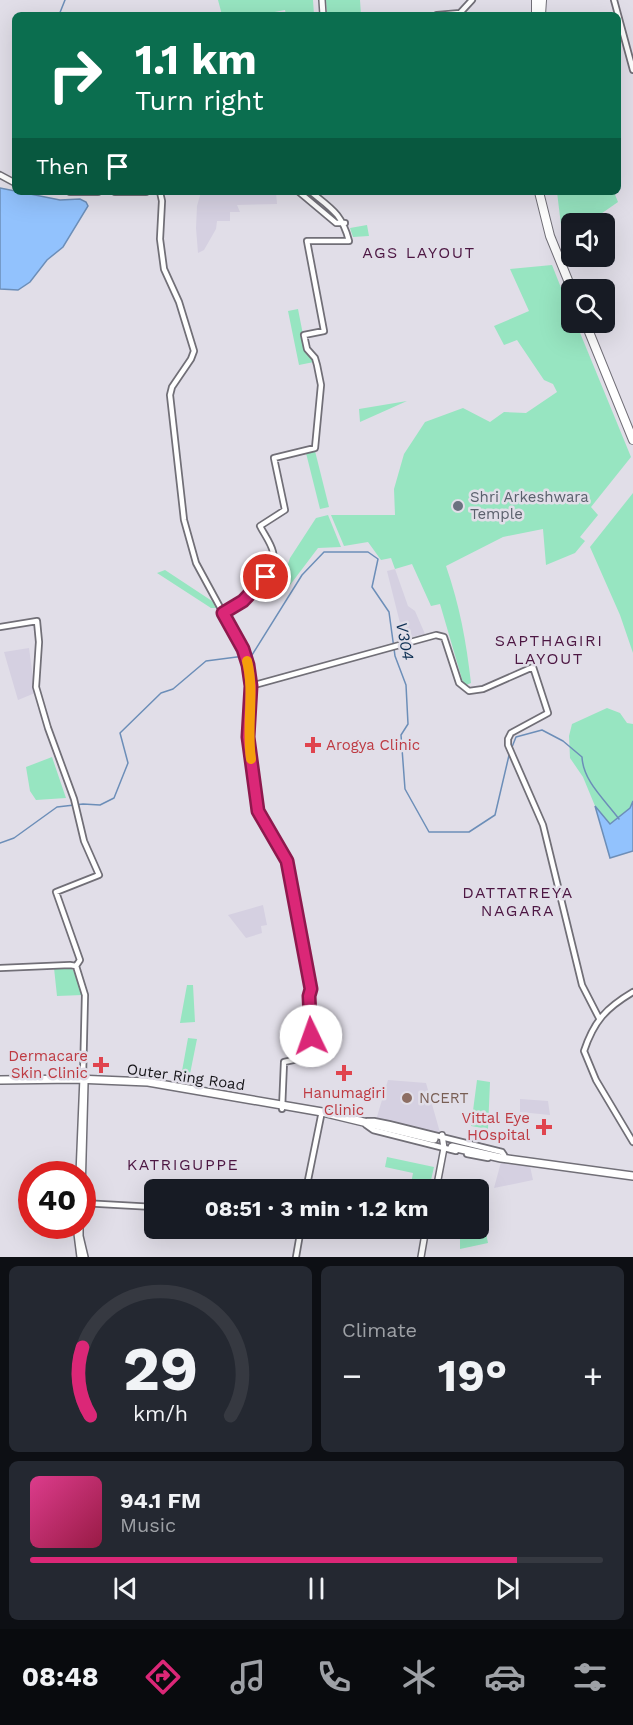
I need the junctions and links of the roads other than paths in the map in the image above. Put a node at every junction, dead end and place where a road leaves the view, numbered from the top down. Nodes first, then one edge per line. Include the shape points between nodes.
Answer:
1 (472, 0) edge
2 (461, 12) edge
3 (621, 26) edge
4 (633, 70) edge
5 (161, 195) edge
6 (303, 195) edge
7 (315, 195) edge
8 (540, 195) edge
9 (545, 195) edge
10 (345, 223) junction
11 (568, 279) edge
12 (572, 279) edge
13 (589, 333) edge
14 (595, 333) edge
15 (633, 427) edge
16 (633, 440) edge
17 (223, 613) junction
18 (0, 627) edge
19 (251, 686) junction
20 (76, 966) junction
21 (0, 968) edge
22 (633, 992) edge
23 (599, 1018) junction
24 (84, 1080) junction
25 (0, 1082) edge
26 (282, 1107) junction
27 (321, 1116) junction
28 (366, 1123) junction
29 (438, 1139) junction
30 (633, 1142) edge
31 (447, 1147) junction
32 (502, 1156) junction
33 (80, 1161) edge
34 (83, 1161) edge
35 (631, 1175) edge
36 (308, 1179) edge
37 (438, 1179) edge
38 (96, 1204) edge
39 (144, 1206) edge
40 (79, 1239) edge
41 (81, 1239) edge
42 (299, 1239) edge
43 (426, 1239) edge
44 (80, 1257) edge
45 (85, 1257) edge
46 (296, 1257) edge
47 (423, 1257) edge

1 - 2 street
3 - 4 street
5 - 17 street via 164,269 180,303 194,351 170,395 183,517 196,563
6 - 10 street via 336,223
7 - 10 street
8 - 11 highway via 550,236
9 - 12 highway via 554,235
10 - 17 street via 349,241 307,240 324,331 304,335 307,349 315,358 321,385 315,448 274,458 285,510 260,526 273,552 273,565 243,601
13 - 16 highway
14 - 15 highway
17 - 19 street via 244,652
18 - 20 street via 37,621 36,687 75,802 84,841 99,875 56,892 80,960
19 - 23 street via 436,635 443,636 459,683 469,691 483,689 533,667 548,713 512,733 508,745 543,825 582,985
19 - 26 street via 248,737 258,811 287,861 311,989 312,1056 284,1062
20 - 21 street
20 - 24 street via 85,995
22 - 23 street
23 - 30 street via 584,1051 596,1080
24 - 25 highway, Outer Ring Road
24 - 26 highway, Outer Ring Road
24 - 33 main road
24 - 34 main road
26 - 27 highway, Outer Ring Road
26 - 28 highway, Outer Ring Road
27 - 28 highway, Outer Ring Road
27 - 36 street
28 - 29 highway
28 - 31 street via 373,1130
29 - 31 main road
29 - 32 street via 502,1152
31 - 32 highway
31 - 37 main road
32 - 35 highway
32 - 35 highway
38 - 39 street
40 - 44 main road
41 - 45 main road
42 - 46 street
43 - 47 main road

